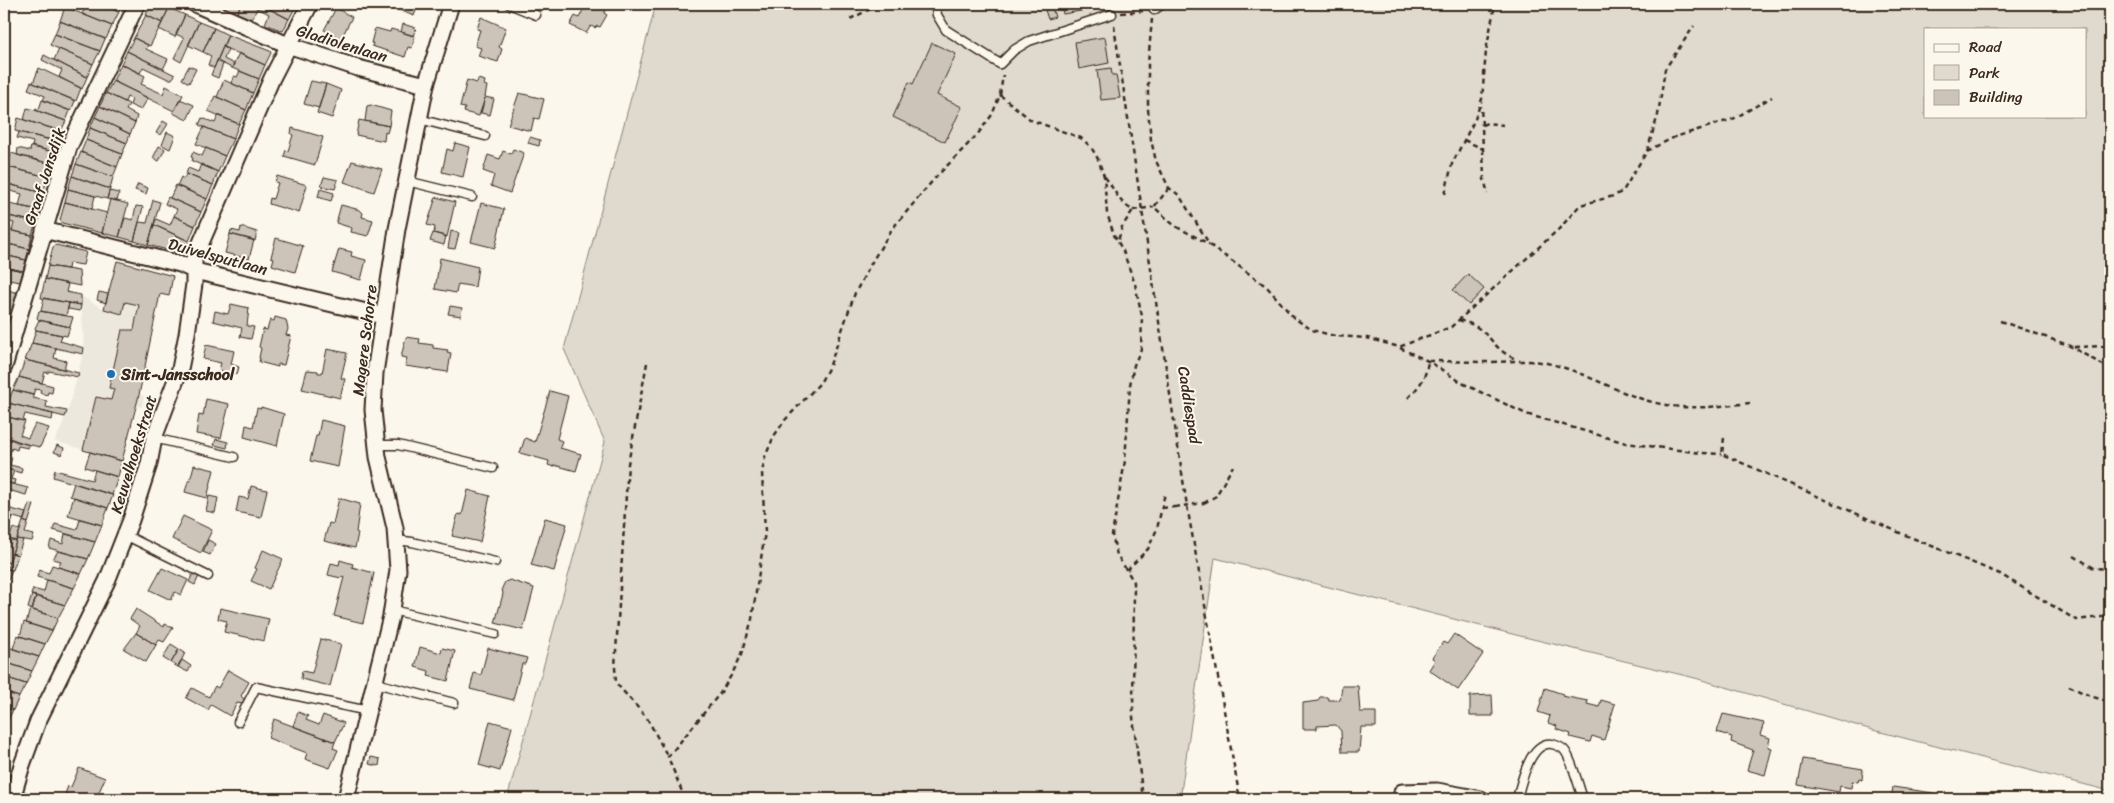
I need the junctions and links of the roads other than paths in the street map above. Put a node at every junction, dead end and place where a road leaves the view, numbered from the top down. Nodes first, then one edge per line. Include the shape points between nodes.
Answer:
1 (137, 4) edge
2 (195, 4) edge
3 (310, 4) edge
4 (451, 4) edge
5 (509, 4) edge
6 (934, 4) edge
7 (1163, 4) edge
8 (1154, 10) road end
9 (1112, 14) road end
10 (536, 16) dead end
11 (288, 45) junction
12 (426, 86) junction
13 (419, 119) junction
14 (485, 136) dead end
15 (407, 181) junction
16 (472, 197) dead end
17 (44, 230) junction
18 (195, 271) junction
19 (382, 316) junction
20 (4, 367) edge
21 (154, 438) junction
22 (376, 445) junction
23 (234, 457) dead end
24 (493, 468) dead end
25 (125, 536) junction
26 (396, 540) junction
27 (496, 562) dead end
28 (208, 576) dead end
29 (392, 610) junction
30 (495, 634) dead end
31 (375, 682) junction
32 (454, 703) dead end
33 (368, 712) junction
34 (238, 722) dead end
35 (1402, 792) dead end
36 (1434, 795) edge
37 (13, 797) edge
38 (33, 799) edge
39 (346, 799) edge
40 (1481, 799) edge
41 (1517, 799) edge
42 (1583, 799) edge

1 - 17 street, Graaf Jansdijk via 74,134
2 - 11 street, Gladiolenlaan
3 - 11 street, Keuvelhoekstraat
4 - 12 street, Magere Schorre
5 - 10 lane
6 - 9 lane via 946,30 1000,64 1028,41
7 - 8 lane
11 - 12 street, Gladiolenlaan
11 - 18 street, Keuvelhoekstraat via 194,259
12 - 13 street, Magere Schorre
13 - 14 lane
13 - 15 street, Magere Schorre
15 - 16 lane
15 - 19 street, Magere Schorre
17 - 18 street, Duivelsputlaan via 180,264
17 - 20 street, Graaf Jansdijk
18 - 19 street, Duivelsputlaan
18 - 21 street, Keuvelhoekstraat via 180,369
19 - 22 street, Magere Schorre via 374,373
21 - 23 lane
21 - 25 street, Keuvelhoekstraat via 149,464
22 - 24 lane via 398,445
22 - 26 street, Magere Schorre
25 - 28 lane
25 - 37 street, Keuvelhoekstraat via 107,581 38,721
26 - 27 lane
26 - 29 street, Magere Schorre via 398,570
29 - 30 lane
29 - 31 street, Magere Schorre
31 - 32 lane
31 - 33 street, Magere Schorre
33 - 34 lane via 256,687
33 - 39 street, Magere Schorre
35 - 36 street
36 - 40 street
37 - 38 lane
41 - 42 lane via 1531,756 1537,747 1548,744 1558,745 1566,751

